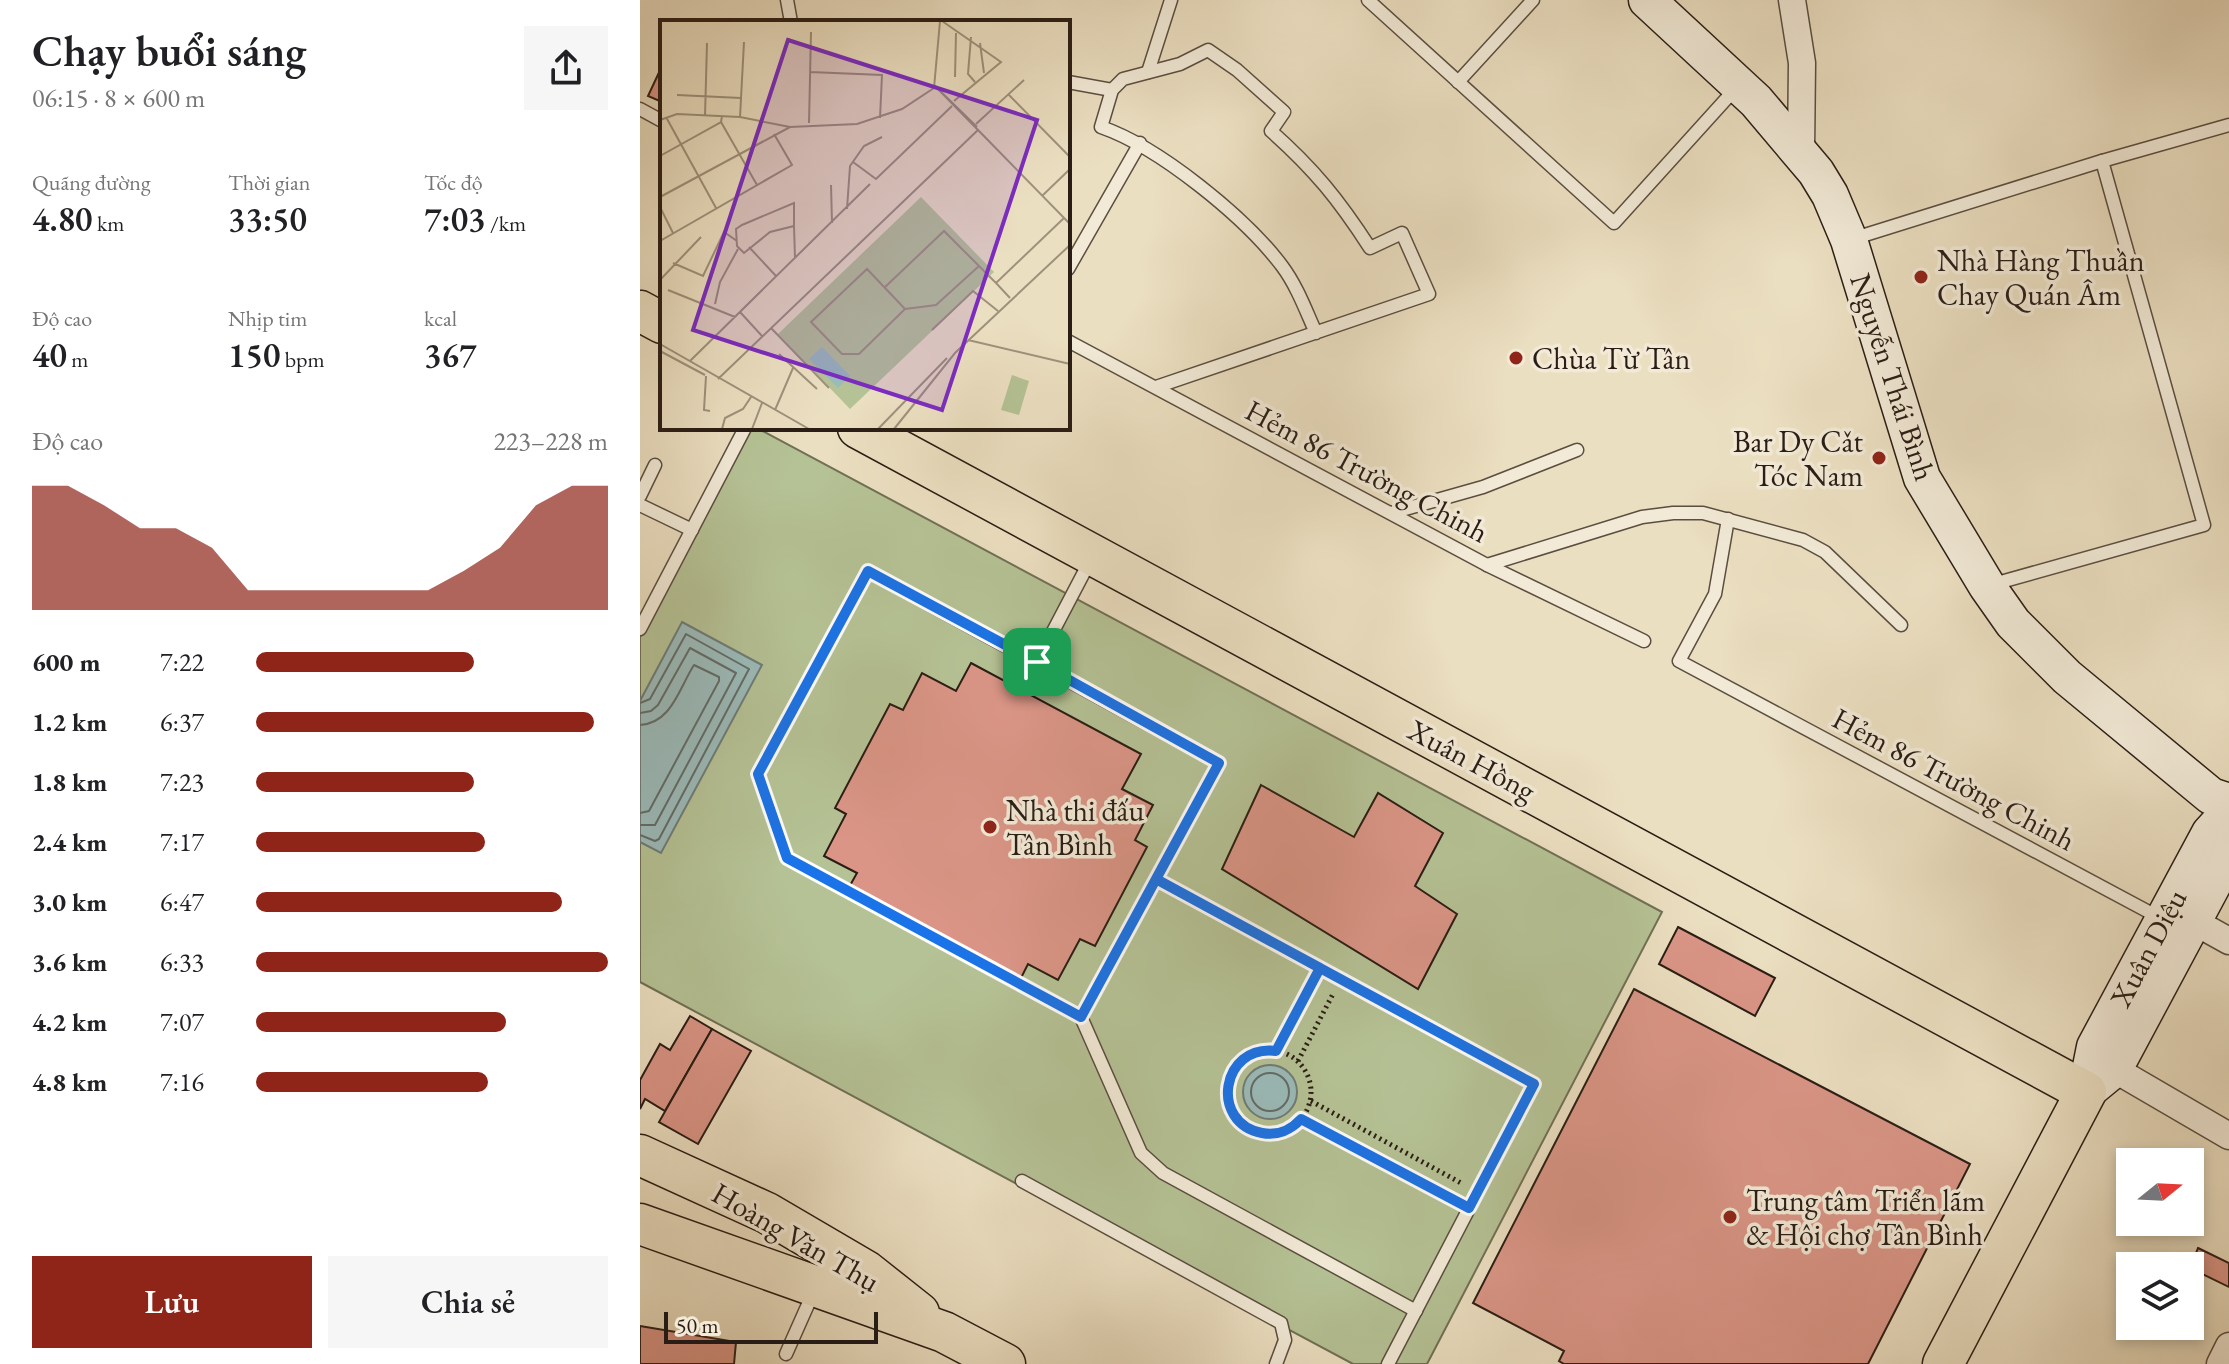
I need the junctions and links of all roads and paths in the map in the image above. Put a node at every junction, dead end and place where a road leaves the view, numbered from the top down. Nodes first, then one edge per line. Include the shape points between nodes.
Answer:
1 (787, 0) edge
2 (1171, 0) edge
3 (1368, 0) edge
4 (1533, 0) edge
5 (1647, 0) edge
6 (1792, 0) edge
7 (791, 20) edge
8 (1148, 72) junction
9 (1070, 82) edge
10 (1458, 82) junction
11 (1739, 85) junction
12 (1112, 90) junction
13 (640, 109) edge
14 (660, 120) edge
15 (2229, 125) edge
16 (1140, 143) junction
17 (1801, 151) junction
18 (2102, 161) junction
19 (1849, 240) junction
20 (1070, 266) edge
21 (640, 311) edge
22 (660, 322) edge
23 (1316, 333) junction
24 (1070, 342) edge
25 (1156, 387) junction
26 (744, 430) edge
27 (862, 430) edge
28 (1577, 450) dead end
29 (655, 465) dead end
30 (640, 496) edge
31 (640, 505) edge
32 (1391, 513) junction
33 (1728, 519) junction
34 (692, 530) junction
35 (1093, 555) junction
36 (1487, 565) junction
37 (1987, 586) junction
38 (1901, 625) dead end
39 (640, 629) edge
40 (1644, 641) dead end
41 (1037, 662) junction
42 (2229, 802) edge
43 (2229, 812) edge
44 (2229, 854) edge
45 (1156, 879) junction
46 (2178, 920) junction
47 (2229, 941) edge
48 (1320, 968) junction
49 (1341, 979) junction
50 (1081, 1017) junction
51 (1276, 1051) junction
52 (1298, 1061) junction
53 (2100, 1081) junction
54 (1311, 1101) junction
55 (1301, 1119) junction
56 (2229, 1136) edge
57 (640, 1155) edge
58 (1022, 1181) dead end
59 (1478, 1192) junction
60 (1469, 1208) junction
61 (640, 1224) edge
62 (815, 1288) junction
63 (1416, 1311) junction
64 (944, 1332) junction
65 (2229, 1346) edge
66 (786, 1354) dead end
67 (1005, 1364) edge
68 (1276, 1364) edge
69 (1388, 1364) edge
70 (1943, 1364) edge
71 (2220, 1364) edge

1 - 7 lane
2 - 8 lane
3 - 10 lane
4 - 10 lane
5 - 11 street, Nguyễn Thái Bình
6 - 17 street via 1802,63
8 - 12 lane via 1123,79
8 - 23 lane via 1208,50 1284,112 1271,131 1331,189 1370,248 1402,233 1429,294
9 - 12 lane
10 - 11 lane via 1614,223
11 - 17 street, Nguyễn Thái Bình
12 - 16 lane via 1101,127
13 - 14 lane
15 - 18 lane
16 - 20 lane
16 - 23 lane via 1264,243 1285,269
17 - 19 street, Nguyễn Thái Bình via 1830,195
18 - 19 lane
18 - 37 lane via 2204,525
19 - 37 street, Nguyễn Thái Bình via 1922,478
21 - 22 main road
23 - 25 lane
24 - 25 lane, Hẻm 86 Trường Chinh
25 - 32 lane, Hẻm 86 Trường Chinh
26 - 34 lane
27 - 35 main road, Xuân Hồng
28 - 32 lane via 1483,487
29 - 30 lane
31 - 34 lane
32 - 36 lane, Hẻm 86 Trường Chinh
33 - 36 lane via 1703,513 1642,517
33 - 38 lane via 1803,540 1825,552
33 - 46 lane, Hẻm 86 Trường Chinh via 1715,594 1679,661
34 - 39 lane
35 - 41 lane
35 - 53 main road, Xuân Hồng
36 - 40 lane, Hẻm 86 Trường Chinh
37 - 42 street, Nguyễn Thái Bình via 2013,623 2067,677 2211,796
41 - 45 lane via 1219,763
41 - 50 lane via 868,571 758,774 787,858
43 - 46 street, Xuân Diệu via 2210,833
44 - 46 street, Xuân Diệu
45 - 48 lane
45 - 50 lane
46 - 47 street
46 - 53 street, Xuân Diệu via 2095,1047
48 - 49 lane
48 - 51 path
49 - 52 path
49 - 59 lane via 1534,1084
50 - 63 lane via 1141,1153 1151,1164
51 - 52 path
51 - 55 path via 1257,1051 1236,1066 1229,1078 1229,1104 1256,1132 1282,1132
52 - 54 path via 1307,1072
53 - 56 street
53 - 70 main road, Xuân Diệu
54 - 55 path
54 - 59 path
55 - 60 path
57 - 64 main road, Hoàng Văn Thụ via 767,1213 866,1271
58 - 68 lane via 1281,1323 1285,1340
59 - 60 lane
60 - 63 lane
61 - 62 main road, Hoàng Văn Thụ
62 - 64 main road, Hoàng Văn Thụ
62 - 66 lane
63 - 69 lane
64 - 67 main road, Hoàng Văn Thụ
65 - 71 street

